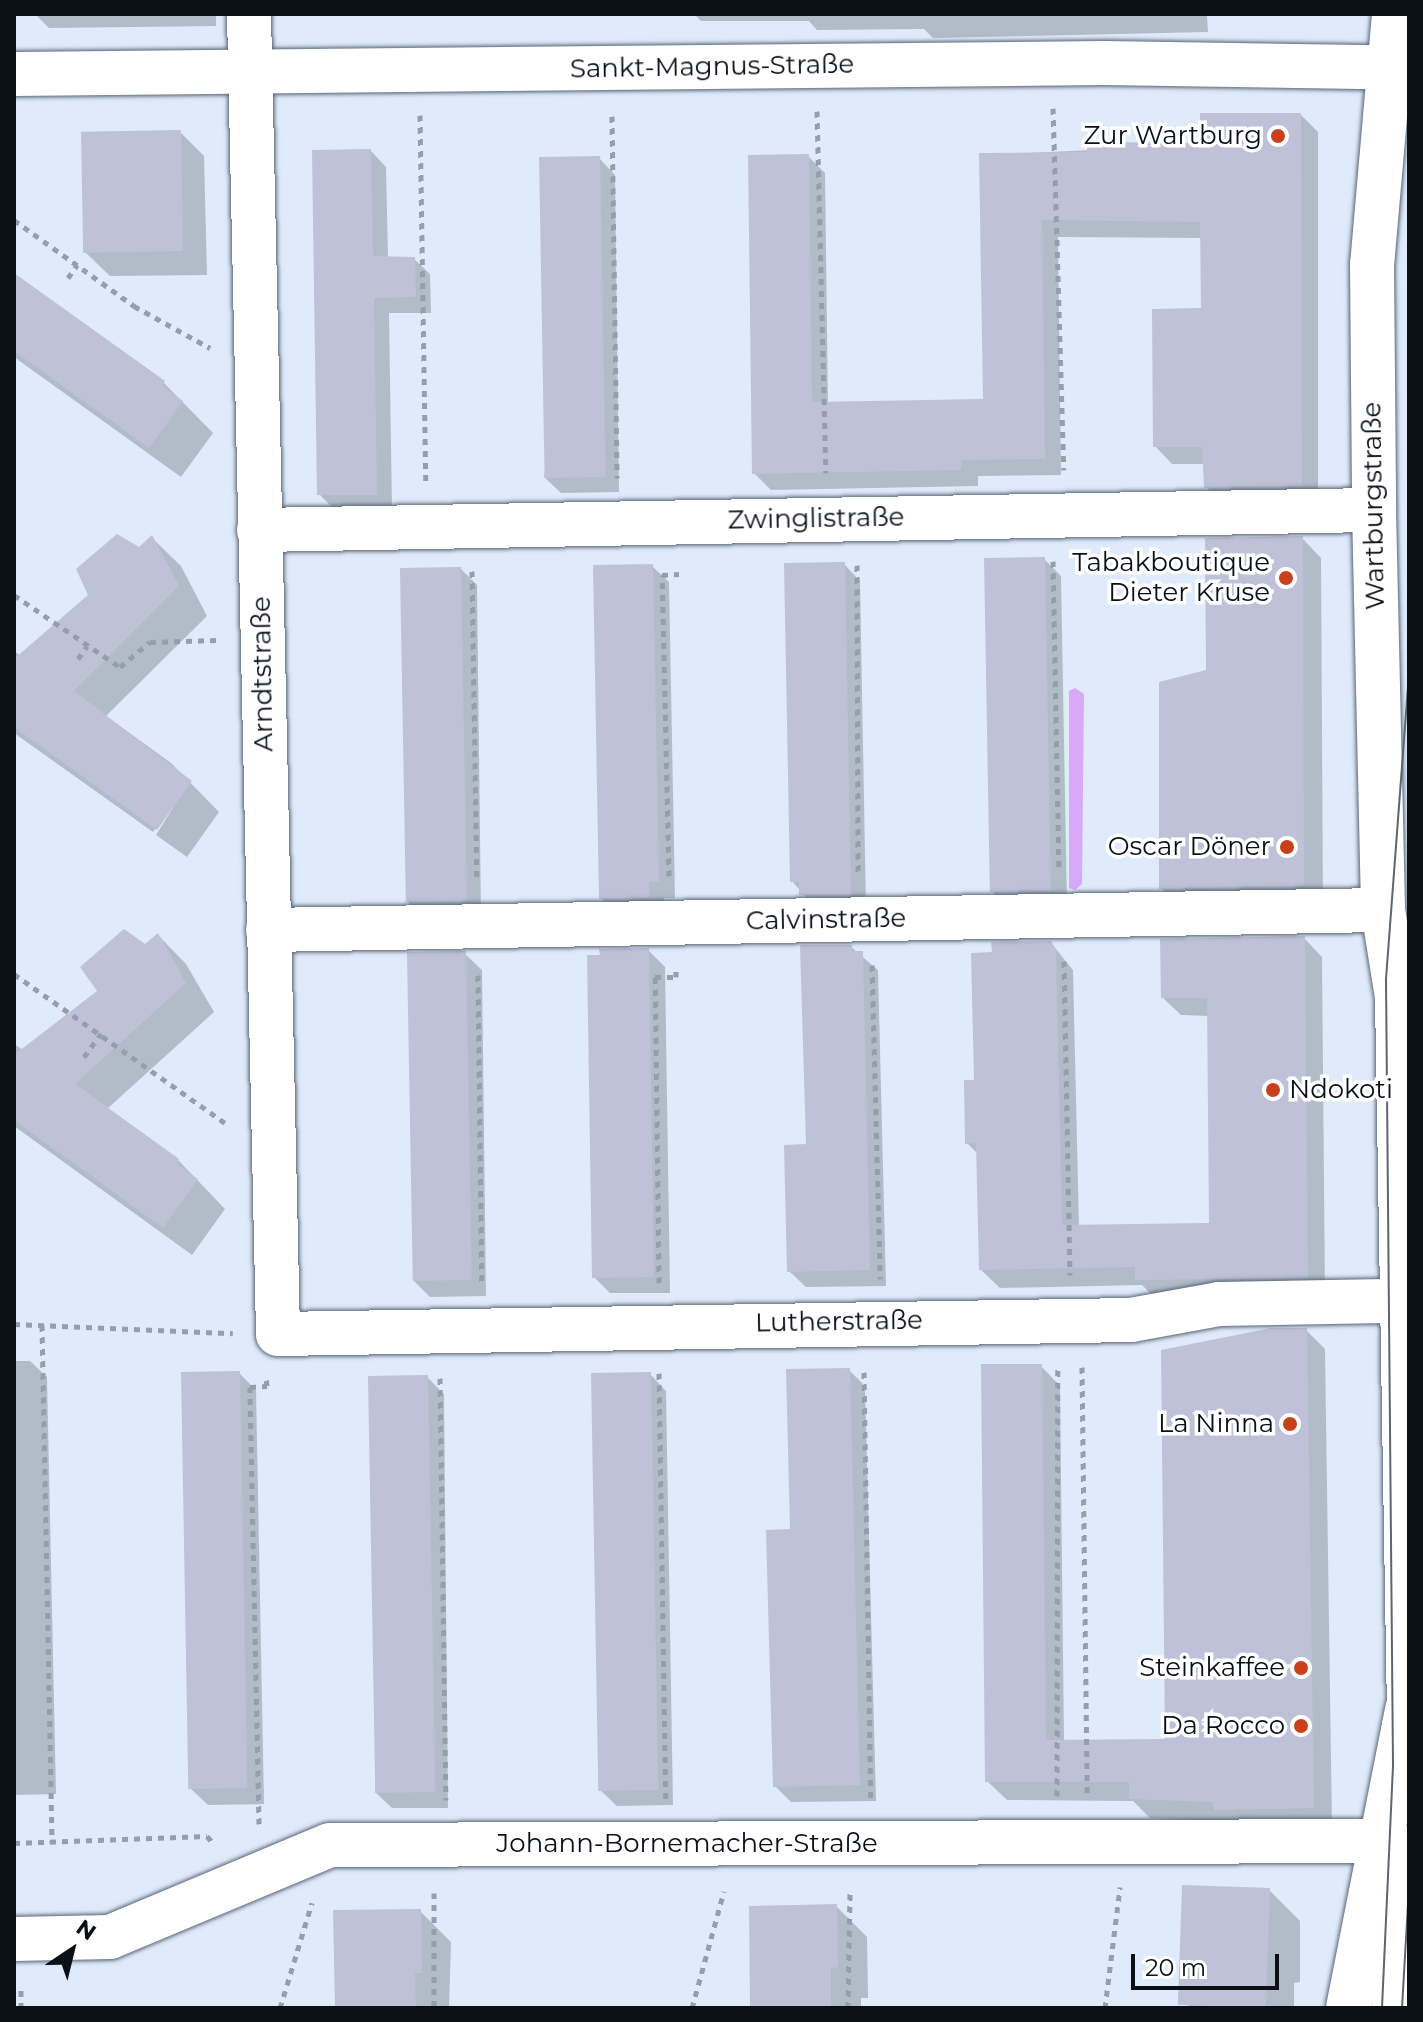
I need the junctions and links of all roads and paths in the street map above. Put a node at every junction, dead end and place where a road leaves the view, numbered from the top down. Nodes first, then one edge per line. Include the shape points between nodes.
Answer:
1 (249, 14) edge
2 (1394, 14) edge
3 (1400, 68) edge
4 (249, 72) junction
5 (14, 74) edge
6 (1054, 134) dead end
7 (819, 136) dead end
8 (613, 140) dead end
9 (421, 161) dead end
10 (14, 220) edge
11 (77, 265) junction
12 (68, 278) dead end
13 (256, 374) junction
14 (1374, 510) junction
15 (1065, 514) junction
16 (826, 518) junction
17 (618, 523) junction
18 (426, 526) junction
19 (259, 530) junction
20 (1053, 559) dead end
21 (858, 567) dead end
22 (472, 574) dead end
23 (682, 574) dead end
24 (14, 595) edge
25 (262, 638) junction
26 (87, 646) junction
27 (78, 659) dead end
28 (858, 920) junction
29 (670, 923) junction
30 (1396, 925) edge
31 (478, 926) junction
32 (268, 930) junction
33 (1062, 937) junction
34 (872, 967) dead end
35 (478, 972) dead end
36 (14, 974) edge
37 (676, 977) dead end
38 (101, 1034) junction
39 (84, 1057) dead end
40 (274, 1157) junction
41 (1399, 1301) junction
42 (1071, 1319) junction
43 (881, 1320) junction
44 (14, 1324) edge
45 (42, 1325) junction
46 (659, 1326) junction
47 (482, 1330) junction
48 (278, 1334) junction
49 (1058, 1377) dead end
50 (660, 1379) dead end
51 (864, 1383) dead end
52 (267, 1386) dead end
53 (440, 1388) dead end
54 (1408, 1711) edge
55 (1380, 1841) junction
56 (1090, 1842) junction
57 (14, 1843) edge
58 (52, 1843) junction
59 (861, 1843) junction
60 (439, 1844) junction
61 (666, 1844) junction
62 (736, 1844) junction
63 (330, 1845) junction
64 (254, 1877) junction
65 (14, 1939) edge
66 (280, 2008) edge
67 (434, 2008) edge
68 (692, 2008) edge
69 (848, 2008) edge
70 (1105, 2008) edge
71 (1348, 2008) edge
72 (1393, 2008) edge

1 - 4 street, Arndtstraße
2 - 3 street, Wartburgstraße
3 - 4 street, Sankt-Magnus-Straße via 1304,62
3 - 14 street, Wartburgstraße via 1372,264
4 - 5 street, Sankt-Magnus-Straße
4 - 13 street, Arndtstraße
6 - 15 path
7 - 16 path
8 - 17 path
9 - 18 path
10 - 11 path
11 - 12 path
11 - 13 path via 134,306
13 - 19 street, Arndtstraße
14 - 15 street, Zwinglistraße
14 - 30 street, Wartburgstraße
15 - 16 street, Zwinglistraße
16 - 17 street, Zwinglistraße
17 - 18 street, Zwinglistraße
18 - 19 street, Zwinglistraße
19 - 25 street, Arndtstraße
20 - 33 path
21 - 28 path
22 - 31 path
23 - 29 path via 662,575
24 - 26 path
25 - 26 path via 150,642 120,667
25 - 32 street, Arndtstraße
26 - 27 path
28 - 29 street, Calvinstraße
28 - 33 street, Calvinstraße
29 - 31 street, Calvinstraße
30 - 33 street, Calvinstraße
30 - 41 street, Wartburgstraße
31 - 32 street, Calvinstraße
32 - 40 street, Arndtstraße
33 - 42 path
34 - 43 path
35 - 47 path
36 - 38 path
37 - 46 path via 655,977
38 - 39 path
38 - 40 path
40 - 48 street, Arndtstraße
41 - 42 street, Lutherstraße via 1219,1304 1131,1320
41 - 54 street, Wartburgstraße
42 - 43 street, Lutherstraße
42 - 56 path via 1082,1355
43 - 46 street, Lutherstraße
44 - 45 path
45 - 48 path
45 - 58 path
46 - 47 street, Lutherstraße
47 - 48 street, Lutherstraße
49 - 56 path
50 - 61 path
51 - 59 path
52 - 64 path via 250,1387
53 - 60 path
54 - 55 street, Wartburgstraße
54 - 72 street
55 - 56 street, Johann-Bornemacher-Straße
55 - 71 street, Wartburgstraße
56 - 59 street, Johann-Bornemacher-Straße
56 - 70 path
57 - 58 path
58 - 64 path via 207,1836
59 - 62 street, Johann-Bornemacher-Straße
59 - 69 path
60 - 61 street, Johann-Bornemacher-Straße
60 - 63 street, Johann-Bornemacher-Straße
60 - 67 path
61 - 62 street, Johann-Bornemacher-Straße
62 - 68 path
63 - 64 street, Johann-Bornemacher-Straße
63 - 66 path
64 - 65 street, Johann-Bornemacher-Straße via 110,1937

